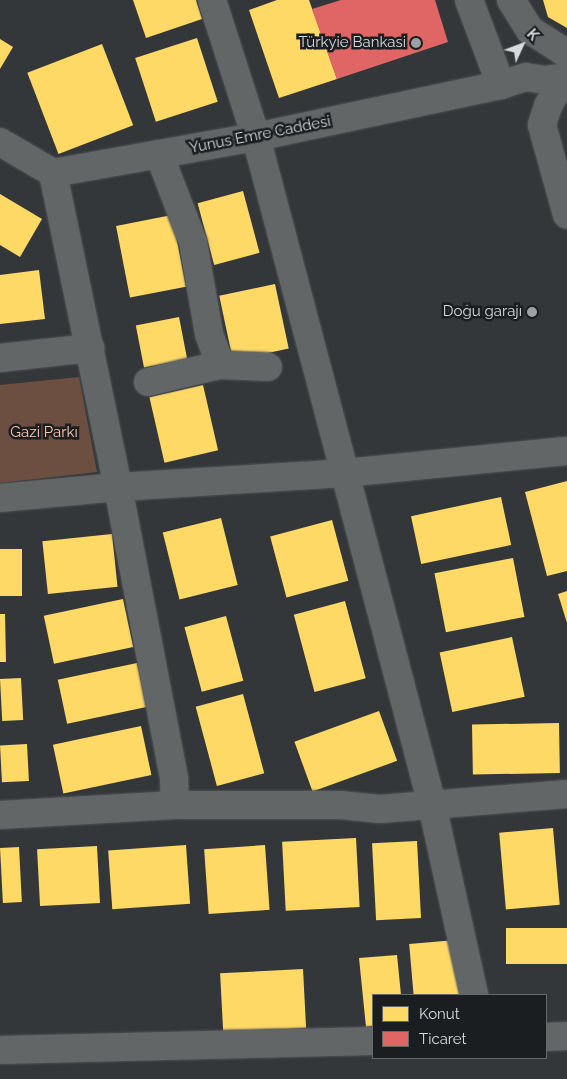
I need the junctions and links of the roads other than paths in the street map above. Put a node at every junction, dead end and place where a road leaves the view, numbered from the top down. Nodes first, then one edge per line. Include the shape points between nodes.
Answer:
1 (212, 0) edge
2 (469, 0) edge
3 (511, 0) edge
4 (566, 65) edge
5 (500, 85) junction
6 (256, 137) junction
7 (0, 142) edge
8 (159, 154) junction
9 (53, 173) junction
10 (567, 215) edge
11 (90, 348) junction
12 (0, 358) edge
13 (220, 365) junction
14 (268, 367) dead end
15 (148, 382) dead end
16 (567, 451) edge
17 (345, 473) junction
18 (118, 487) junction
19 (0, 498) edge
20 (567, 794) edge
21 (432, 804) junction
22 (174, 805) junction
23 (0, 815) edge
24 (474, 994) edge
25 (567, 1036) edge
26 (547, 1037) edge
27 (372, 1041) edge
28 (0, 1050) edge

1 - 6 street
2 - 5 street
3 - 4 street via 530,30
4 - 5 street, Yunus Emre Caddesi via 540,62 526,77
4 - 10 street via 542,125
5 - 6 street, Yunus Emre Caddesi
6 - 8 street, Yunus Emre Caddesi
6 - 17 street
7 - 9 street
8 - 9 street, Yunus Emre Caddesi
8 - 13 street via 193,242 209,334
9 - 11 street
11 - 12 street
11 - 18 street
13 - 14 street
13 - 15 street
16 - 17 street
17 - 18 street
17 - 21 street
18 - 19 street
18 - 22 street via 174,779
20 - 21 street
21 - 22 street via 380,809 340,805
21 - 24 street
22 - 23 street
25 - 26 street
27 - 28 street

